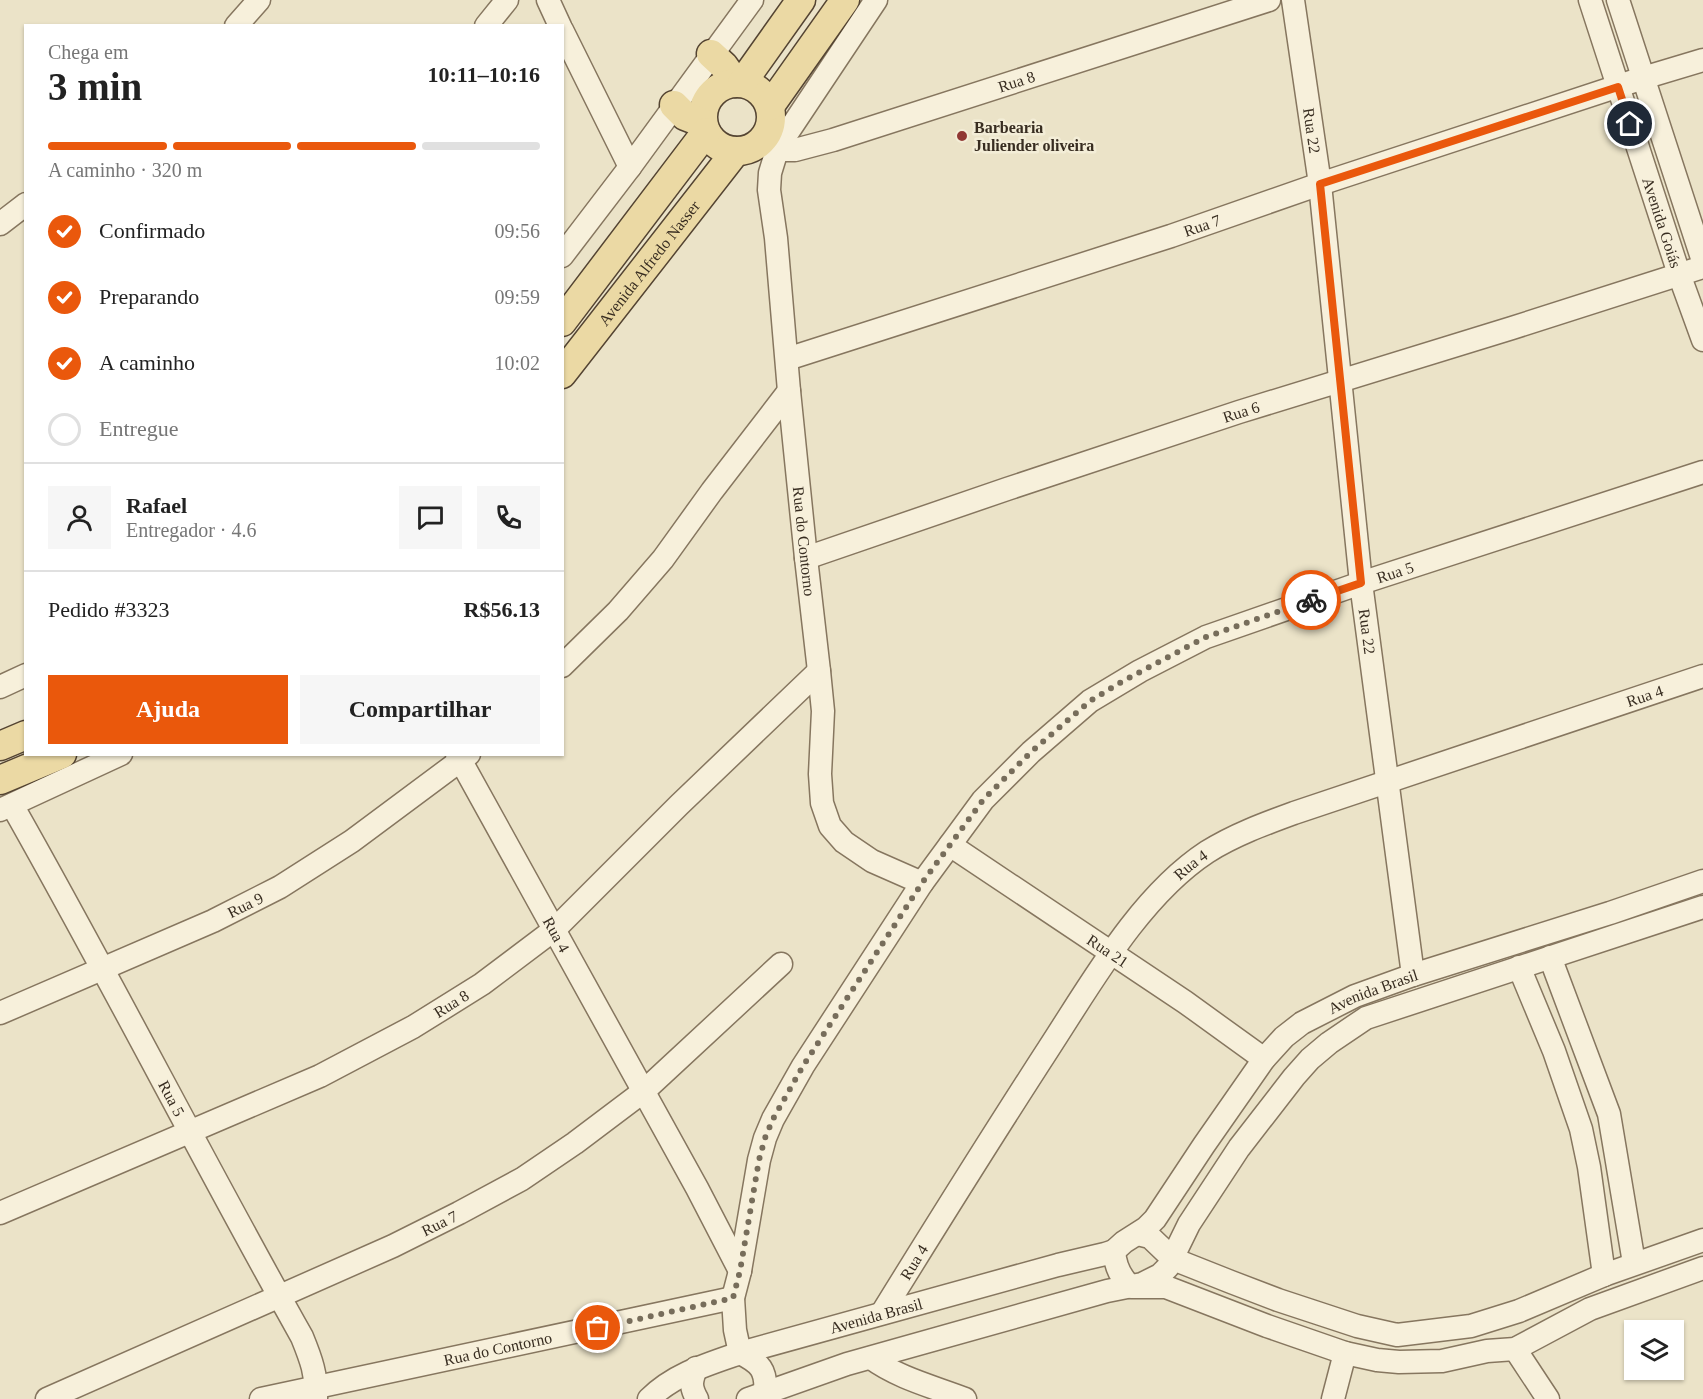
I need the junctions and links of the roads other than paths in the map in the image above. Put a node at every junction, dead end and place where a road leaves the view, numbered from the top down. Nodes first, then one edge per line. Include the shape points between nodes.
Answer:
1 (259, 0) edge
2 (507, 0) edge
3 (548, 0) edge
4 (752, 0) edge
5 (801, 0) edge
6 (845, 0) edge
7 (876, 0) edge
8 (1269, 0) edge
9 (1293, 0) edge
10 (1590, 0) edge
11 (1618, 0) edge
12 (238, 24) edge
13 (488, 24) edge
14 (559, 24) edge
15 (564, 34) edge
16 (711, 54) junction
17 (1703, 60) edge
18 (1643, 78) junction
19 (739, 83) junction
20 (1618, 87) junction
21 (674, 105) junction
22 (770, 106) junction
23 (705, 128) junction
24 (771, 142) junction
25 (736, 151) junction
26 (630, 167) junction
27 (1320, 184) junction
28 (24, 206) edge
29 (0, 224) edge
30 (564, 253) edge
31 (1703, 261) edge
32 (1703, 267) edge
33 (1679, 274) junction
34 (564, 319) edge
35 (1703, 340) edge
36 (787, 358) junction
37 (564, 373) edge
38 (1340, 381) junction
39 (789, 392) junction
40 (1703, 472) edge
41 (806, 558) junction
42 (1361, 583) junction
43 (564, 664) edge
44 (819, 671) junction
45 (24, 676) edge
46 (1703, 676) edge
47 (0, 687) edge
48 (24, 736) edge
49 (0, 746) edge
50 (59, 756) edge
51 (115, 756) edge
52 (462, 757) edge
53 (1387, 782) junction
54 (4, 798) edge
55 (950, 845) junction
56 (1703, 881) edge
57 (922, 883) junction
58 (1703, 907) edge
59 (1610, 913) junction
60 (555, 928) junction
61 (1622, 933) junction
62 (1110, 953) junction
63 (1550, 957) junction
64 (781, 964) dead end
65 (1519, 967) junction
66 (102, 968) junction
67 (1413, 975) junction
68 (1355, 996) junction
69 (0, 1012) edge
70 (1366, 1018) junction
71 (1264, 1059) junction
72 (644, 1091) junction
73 (189, 1131) junction
74 (0, 1213) edge
75 (1138, 1234) junction
76 (1703, 1240) edge
77 (1114, 1251) junction
78 (1173, 1259) junction
79 (1634, 1263) junction
80 (1703, 1268) edge
81 (740, 1271) junction
82 (1604, 1275) junction
83 (1131, 1287) junction
84 (279, 1296) junction
85 (733, 1298) junction
86 (882, 1313) junction
87 (1397, 1335) junction
88 (1515, 1349) junction
89 (740, 1353) junction
90 (1345, 1353) junction
91 (871, 1358) junction
92 (1399, 1362) junction
93 (696, 1368) junction
94 (316, 1393) edge
95 (756, 1396) edge
96 (47, 1399) edge
97 (261, 1399) edge
98 (649, 1399) edge
99 (697, 1399) edge
100 (965, 1399) edge
101 (1333, 1399) edge
102 (1548, 1399) edge

1 - 12 street
2 - 13 street
3 - 14 street
4 - 16 street
5 - 19 main road
6 - 22 main road
7 - 24 street, Rua do Contorno
8 - 24 street, Rua 8 via 833,140 795,150 785,150
9 - 27 street, Rua 22
10 - 20 street, Avenida Goiás
11 - 18 street, Avenida Goiás
15 - 26 street
16 - 19 main road
16 - 21 street
17 - 18 street
18 - 20 street, Rua 7
18 - 31 street, Avenida Goiás
19 - 22 main road via 754,87
19 - 23 main road via 724,85 707,100 703,112
20 - 27 street, Rua 7
20 - 33 street, Avenida Goiás
21 - 23 main road
21 - 26 street
22 - 24 main road
23 - 25 main road via 713,142
23 - 34 main road, Avenida Alfredo Nasser
24 - 25 main road
24 - 36 street, Rua do Contorno via 770,190
25 - 37 main road, Avenida Alfredo Nasser
26 - 30 street
27 - 36 street, Rua 7 via 1171,236
27 - 38 street, Rua 22
28 - 29 street
32 - 33 street, Rua 6
33 - 35 street, Avenida Goiás
33 - 38 street, Rua 6
36 - 39 street, Rua do Contorno
38 - 41 street, Rua 6
38 - 42 street, Rua 22
39 - 41 street, Rua do Contorno
39 - 43 street via 663,559
40 - 42 street, Rua 5
41 - 44 street, Rua do Contorno
42 - 53 street, Rua 22
42 - 55 street, Rua 5 via 1206,637 1090,701 983,800
44 - 57 street, Rua do Contorno via 823,711 822,803 830,826 844,842 872,861
44 - 60 street, Rua 8
45 - 47 street
46 - 53 street, Rua 4
48 - 49 main road
50 - 54 main road
51 - 54 street
52 - 60 street, Rua 4
52 - 66 street, Rua 9 via 352,841 280,887 213,921
53 - 62 street, Rua 4 via 1242,833 1207,852 1147,906
53 - 67 street, Rua 22
54 - 66 street, Rua 5 via 59,887
55 - 57 street, Rua 5
55 - 62 street, Rua 21
56 - 59 street, Avenida Brasil
57 - 81 street, Rua 5 via 773,1119 759,1160
58 - 61 street, Avenida Brasil
59 - 61 street
59 - 67 street, Avenida Brasil
60 - 72 street, Rua 4
60 - 73 street, Rua 8 via 482,984 403,1032 320,1076
61 - 63 street, Avenida Brasil
62 - 71 street, Rua 21
62 - 86 street, Rua 4
63 - 65 street, Avenida Brasil
63 - 79 street via 1609,1114
64 - 72 street, Rua 7
65 - 70 street, Avenida Brasil
65 - 82 street via 1581,1129
66 - 69 street, Rua 9
66 - 73 street, Rua 5
67 - 68 street, Avenida Brasil
68 - 70 street
68 - 71 street, Avenida Brasil via 1302,1023
70 - 78 street, Avenida Brasil via 1329,1043 1294,1077 1239,1148 1189,1224
71 - 75 street, Avenida Brasil via 1155,1219
72 - 81 street, Rua 4
72 - 84 street, Rua 7 via 522,1179 393,1246
73 - 74 street, Rua 8
73 - 84 street, Rua 5
75 - 77 street, Avenida Brasil
75 - 78 street via 1150,1237
76 - 79 street
77 - 83 street via 1119,1272
77 - 86 street, Avenida Brasil
78 - 83 street, Avenida Brasil via 1151,1281
78 - 87 street via 1278,1300
79 - 82 street
80 - 88 street, Avenida Brasil via 1590,1309
81 - 85 street, Rua 5
82 - 87 street via 1519,1311 1471,1326
83 - 90 street, Avenida Brasil via 1166,1287
83 - 91 street, Avenida Brasil
84 - 94 street, Rua 5 via 314,1369
84 - 96 street, Rua 7
85 - 89 street, Rua 5
85 - 94 street, Rua do Contorno
86 - 89 street, Avenida Brasil
87 - 92 street
88 - 92 street, Avenida Brasil via 1442,1361
88 - 102 street
89 - 93 street, Avenida Brasil
89 - 95 street via 752,1359 766,1378
90 - 92 street, Avenida Brasil
90 - 101 street
91 - 95 street, Avenida Brasil
91 - 100 street via 884,1367
93 - 98 street, Avenida Brasil via 660,1388
93 - 99 street via 691,1381
94 - 97 street, Rua do Contorno

